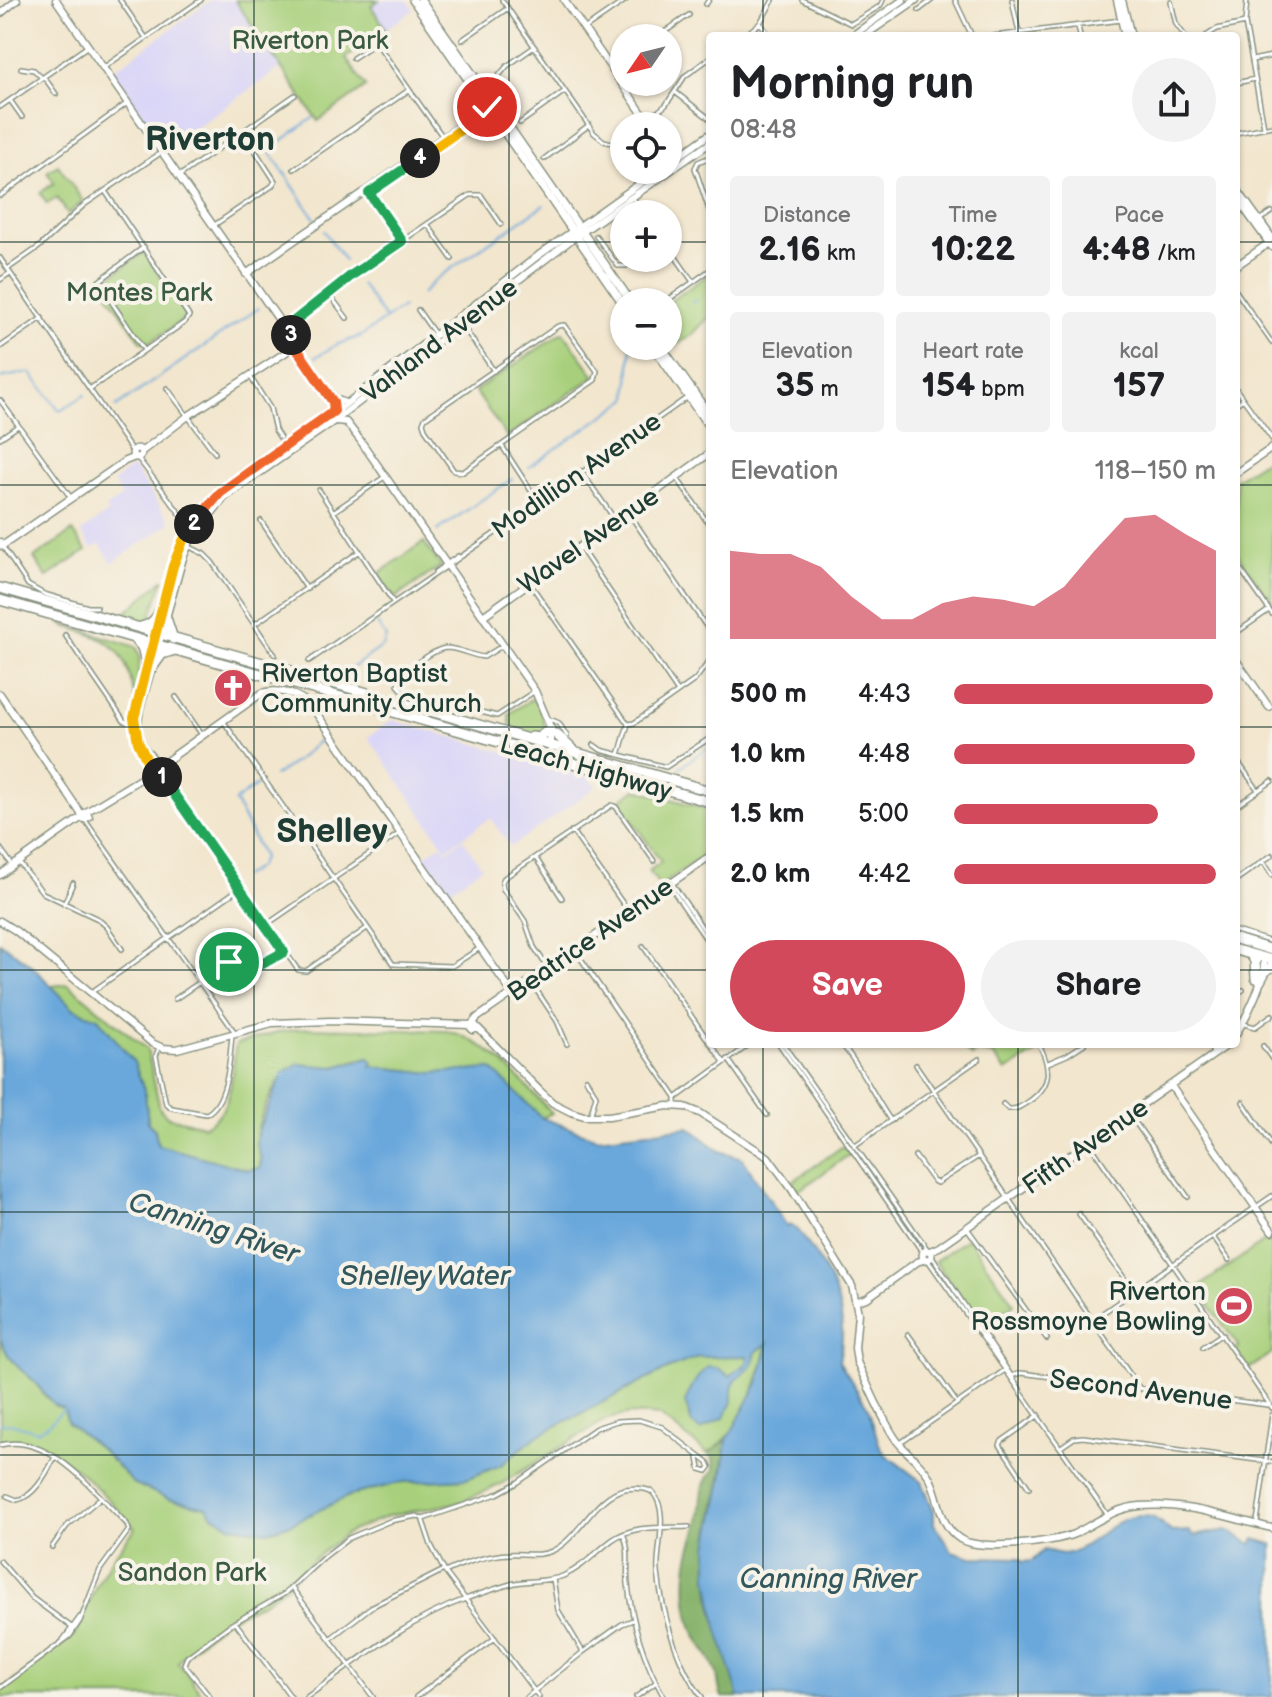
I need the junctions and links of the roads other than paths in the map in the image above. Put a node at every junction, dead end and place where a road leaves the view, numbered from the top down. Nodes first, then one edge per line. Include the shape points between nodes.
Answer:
1 (17, 0) edge
2 (56, 0) edge
3 (120, 0) edge
4 (201, 0) edge
5 (413, 0) edge
6 (502, 0) edge
7 (564, 0) edge
8 (626, 0) edge
9 (773, 0) edge
10 (802, 0) edge
11 (883, 0) edge
12 (903, 0) edge
13 (916, 0) edge
14 (932, 0) edge
15 (955, 0) edge
16 (1012, 0) edge
17 (1119, 0) edge
18 (1247, 0) edge
19 (1171, 2) edge
20 (424, 5) edge
21 (508, 8) junction
22 (919, 10) dead end
23 (0, 14) edge
24 (689, 15) dead end
25 (1122, 19) junction
26 (760, 23) junction
27 (1245, 23) junction
28 (676, 24) edge
29 (1078, 26) junction
30 (584, 29) junction
31 (749, 32) edge
32 (767, 32) edge
33 (858, 32) edge
34 (870, 32) edge
35 (970, 32) edge
36 (1019, 32) edge
37 (1027, 32) edge
38 (1079, 32) edge
39 (1127, 32) edge
40 (1182, 32) edge
41 (1212, 32) edge
42 (146, 38) junction
43 (462, 40) dead end
44 (88, 46) junction
45 (534, 47) junction
46 (1272, 56) edge
47 (353, 58) dead end
48 (1252, 60) junction
49 (706, 61) edge
50 (21, 68) dead end
51 (103, 68) junction
52 (610, 68) edge
53 (43, 77) junction
54 (1255, 79) junction
55 (682, 81) edge
56 (1240, 82) edge
57 (492, 84) dead end
58 (409, 90) junction
59 (565, 91) junction
60 (56, 94) dead end
61 (295, 95) dead end
62 (672, 96) edge
63 (680, 96) edge
64 (10, 100) junction
65 (129, 105) junction
66 (491, 106) junction
67 (0, 107) edge
68 (659, 112) edge
69 (706, 116) edge
70 (22, 117) dead end
71 (520, 123) dead end
72 (589, 125) junction
73 (1272, 126) edge
74 (1264, 127) junction
75 (242, 131) junction
76 (1240, 132) edge
77 (706, 136) edge
78 (444, 139) junction
79 (610, 142) edge
80 (706, 146) edge
81 (682, 151) edge
82 (162, 152) junction
83 (692, 156) junction
84 (682, 157) edge
85 (682, 157) edge
86 (544, 159) dead end
87 (706, 159) edge
88 (294, 169) dead end
89 (179, 176) junction
90 (640, 184) edge
91 (645, 184) edge
92 (105, 191) junction
93 (368, 192) junction
94 (1240, 194) edge
95 (0, 196) edge
96 (632, 197) junction
97 (634, 200) edge
98 (706, 201) edge
99 (1240, 202) edge
100 (1272, 212) edge
101 (1259, 220) junction
102 (501, 224) dead end
103 (428, 225) junction
104 (213, 226) junction
105 (577, 231) junction
106 (596, 236) dead end
107 (402, 241) junction
108 (1271, 242) edge
109 (144, 247) junction
110 (610, 255) edge
111 (0, 258) edge
112 (452, 259) dead end
113 (1240, 263) edge
114 (682, 266) edge
115 (9, 271) junction
116 (706, 273) edge
117 (247, 275) junction
118 (0, 280) edge
119 (693, 282) junction
120 (613, 288) edge
121 (620, 288) edge
122 (682, 290) edge
123 (329, 294) junction
124 (1240, 297) edge
125 (418, 310) dead end
126 (42, 318) junction
127 (347, 318) dead end
128 (458, 320) junction
129 (285, 330) junction
130 (435, 334) junction
131 (1272, 343) edge
132 (295, 344) junction
133 (0, 347) edge
134 (144, 350) junction
135 (412, 356) junction
136 (663, 360) edge
137 (671, 360) edge
138 (494, 371) junction
139 (249, 375) junction
140 (91, 388) junction
141 (167, 388) dead end
142 (1240, 395) edge
143 (688, 397) junction
144 (1243, 399) junction
145 (0, 400) edge
146 (1240, 401) edge
147 (349, 405) junction
148 (340, 410) junction
149 (706, 410) edge
150 (188, 416) junction
151 (332, 418) junction
152 (706, 422) edge
153 (18, 426) junction
154 (316, 434) junction
155 (0, 438) edge
156 (280, 438) dead end
157 (1272, 439) edge
158 (287, 445) junction
159 (501, 445) junction
160 (1272, 448) edge
161 (136, 452) junction
162 (215, 453) dead end
163 (706, 458) edge
164 (1240, 470) edge
165 (581, 471) junction
166 (386, 475) junction
167 (679, 477) junction
168 (319, 490) dead end
169 (71, 498) junction
170 (539, 503) junction
171 (333, 512) junction
172 (628, 512) junction
173 (706, 520) edge
174 (261, 521) dead end
175 (616, 521) junction
176 (191, 528) junction
177 (1, 545) edge
178 (188, 546) junction
179 (579, 546) junction
180 (360, 551) junction
181 (448, 564) junction
182 (1240, 569) edge
183 (529, 582) junction
184 (168, 584) junction
185 (0, 588) edge
186 (307, 589) junction
187 (0, 600) edge
188 (393, 602) junction
189 (97, 607) dead end
190 (1271, 612) edge
191 (483, 613) junction
192 (166, 618) junction
193 (254, 624) junction
194 (706, 626) edge
195 (1240, 631) edge
196 (136, 633) junction
197 (65, 635) dead end
198 (158, 639) junction
199 (173, 639) junction
200 (504, 644) junction
201 (175, 650) junction
202 (275, 655) dead end
203 (309, 661) dead end
204 (150, 666) junction
205 (706, 666) edge
206 (1240, 666) edge
207 (536, 690) junction
208 (678, 692) junction
209 (0, 694) edge
210 (176, 697) dead end
211 (1270, 709) edge
212 (222, 720) junction
213 (628, 724) junction
214 (135, 725) junction
215 (556, 730) junction
216 (202, 735) junction
217 (516, 736) junction
218 (706, 741) edge
219 (594, 745) dead end
220 (553, 752) junction
221 (576, 753) junction
222 (619, 755) junction
223 (1240, 765) edge
224 (156, 766) junction
225 (1272, 781) edge
226 (706, 790) edge
227 (1258, 790) junction
228 (706, 801) edge
229 (1240, 803) edge
230 (85, 817) junction
231 (572, 831) junction
232 (400, 833) junction
233 (0, 848) edge
234 (1272, 855) edge
235 (535, 857) junction
236 (654, 861) dead end
237 (706, 861) edge
238 (1263, 861) junction
239 (16, 864) junction
240 (0, 875) edge
241 (1272, 875) edge
242 (1240, 877) edge
243 (333, 879) junction
244 (73, 883) dead end
245 (671, 886) junction
246 (240, 888) junction
247 (562, 898) dead end
248 (64, 904) junction
249 (630, 914) junction
250 (0, 921) edge
251 (266, 925) junction
252 (367, 928) junction
253 (1240, 932) edge
254 (706, 934) edge
255 (170, 937) junction
256 (706, 939) edge
257 (1240, 940) edge
258 (1272, 942) edge
259 (643, 946) dead end
260 (480, 948) junction
261 (122, 949) dead end
262 (576, 951) junction
263 (1240, 951) edge
264 (284, 952) junction
265 (1251, 955) junction
266 (1270, 955) edge
267 (1272, 967) edge
268 (549, 970) junction
269 (199, 980) junction
270 (1258, 980) junction
271 (531, 982) junction
272 (1243, 990) dead end
273 (1240, 992) edge
274 (91, 993) junction
275 (513, 995) junction
276 (175, 999) dead end
277 (1272, 1015) edge
278 (1243, 1023) junction
279 (473, 1027) junction
280 (1240, 1028) edge
281 (234, 1034) junction
282 (706, 1037) edge
283 (567, 1044) dead end
284 (1263, 1046) dead end
285 (159, 1047) junction
286 (714, 1048) edge
287 (744, 1048) edge
288 (784, 1048) edge
289 (844, 1048) edge
290 (1041, 1048) edge
291 (1078, 1048) edge
292 (1210, 1048) edge
293 (1224, 1048) edge
294 (1215, 1055) junction
295 (979, 1059) dead end
296 (1272, 1059) edge
297 (726, 1061) junction
298 (1048, 1063) junction
299 (916, 1065) dead end
300 (586, 1079) dead end
301 (1171, 1086) junction
302 (934, 1091) junction
303 (676, 1102) junction
304 (1243, 1102) dead end
305 (1003, 1104) dead end
306 (767, 1115) dead end
307 (1130, 1115) junction
308 (590, 1117) junction
309 (891, 1121) junction
310 (1089, 1143) junction
311 (1272, 1145) edge
312 (852, 1147) junction
313 (915, 1156) dead end
314 (979, 1156) junction
315 (1272, 1196) edge
316 (1188, 1197) dead end
317 (1009, 1198) junction
318 (1255, 1208) junction
319 (1079, 1214) dead end
320 (967, 1228) junction
321 (1272, 1231) edge
322 (1213, 1237) junction
323 (928, 1255) junction
324 (1229, 1260) dead end
325 (1174, 1264) junction
326 (1134, 1292) junction
327 (857, 1301) junction
328 (1093, 1320) junction
329 (908, 1334) dead end
330 (1222, 1334) junction
331 (1047, 1339) dead end
332 (1203, 1347) dead end
333 (1006, 1369) junction
334 (1011, 1376) junction
335 (1140, 1389) junction
336 (957, 1403) junction
337 (1271, 1406) edge
338 (1039, 1415) junction
339 (1272, 1415) edge
340 (899, 1444) junction
341 (0, 1445) edge
342 (1061, 1447) junction
343 (697, 1454) dead end
344 (55, 1457) junction
345 (1266, 1461) junction
346 (1272, 1462) edge
347 (1029, 1488) dead end
348 (7, 1496) dead end
349 (100, 1498) junction
350 (1107, 1514) junction
351 (423, 1519) junction
352 (1257, 1525) junction
353 (689, 1527) dead end
354 (662, 1528) junction
355 (1272, 1528) edge
356 (623, 1534) junction
357 (52, 1547) dead end
358 (0, 1561) edge
359 (2, 1568) edge
360 (444, 1571) junction
361 (553, 1579) junction
362 (292, 1588) junction
363 (465, 1599) junction
364 (634, 1620) junction
365 (235, 1622) junction
366 (72, 1628) junction
367 (495, 1638) junction
368 (330, 1639) junction
369 (583, 1652) junction
370 (349, 1665) junction
371 (655, 1683) junction
372 (0, 1688) edge
373 (534, 1691) junction
374 (210, 1697) edge
375 (291, 1697) edge
376 (307, 1697) edge
377 (373, 1697) edge
378 (416, 1697) edge
379 (527, 1697) edge
380 (539, 1697) edge
381 (636, 1697) edge
382 (664, 1697) edge
383 (702, 1697) edge

1 - 23 street
2 - 44 street
3 - 42 street
4 - 42 street
5 - 20 main road
6 - 21 street
7 - 30 street
8 - 30 street
9 - 26 street
10 - 11 street via 851,24
12 - 33 street
13 - 34 street
14 - 22 street
15 - 35 street
16 - 36 street
17 - 25 street
18 - 27 street
19 - 40 street
20 - 66 main road
21 - 43 street
21 - 45 street
24 - 28 street
25 - 29 street
25 - 39 street
26 - 31 street
26 - 32 street
27 - 41 street
27 - 48 street
29 - 37 street
29 - 38 street
30 - 52 street
42 - 51 street
44 - 51 street
44 - 53 street
45 - 57 street
45 - 59 street
46 - 48 street
47 - 58 street via 376,45
48 - 54 street
49 - 55 street
50 - 53 street
51 - 65 street
53 - 60 street
53 - 64 street
54 - 56 street
54 - 74 street
58 - 78 street
58 - 88 street
59 - 71 street
59 - 72 street
61 - 75 street
62 - 68 street
63 - 69 street
64 - 67 street
64 - 70 street
65 - 82 street
65 - 95 street
66 - 78 street
66 - 105 main road
72 - 79 street
72 - 86 street
73 - 74 street
74 - 76 street
75 - 89 street
75 - 104 street via 275,181
77 - 81 street, Vahland Avenue
78 - 93 street
80 - 83 street, Vahland Avenue
82 - 89 street
82 - 92 street
83 - 84 street
83 - 85 street, Vahland Avenue
87 - 98 street via 695,168
89 - 104 street
90 - 105 street, Vahland Avenue
91 - 96 street, Vahland Avenue
92 - 109 street
92 - 115 street
93 - 107 street
93 - 117 street
94 - 101 street
96 - 97 street
96 - 105 street, Vahland Avenue
99 - 108 street
100 - 101 street
101 - 108 street
102 - 103 street via 481,195 470,195
103 - 107 street
103 - 112 street
104 - 117 street
105 - 120 main road
105 - 121 main road
105 - 128 street, Vahland Avenue
106 - 110 street
107 - 123 street
108 - 113 street
109 - 134 street via 189,316
109 - 134 street via 98,282
111 - 115 street
114 - 119 street
115 - 118 street
115 - 126 street
116 - 119 street
117 - 129 street
119 - 122 street
123 - 127 street
123 - 129 street
124 - 131 street
125 - 130 street
126 - 133 street
126 - 140 street
128 - 130 street, Vahland Avenue
128 - 135 street, Vahland Avenue
128 - 138 street
129 - 132 street
130 - 135 street, Vahland Avenue
132 - 139 street
132 - 147 street via 334,399
132 - 148 street
134 - 140 street
135 - 147 street, Vahland Avenue
136 - 143 main road
137 - 149 main road
138 - 159 street via 423,423 458,473
138 - 159 street via 564,325 598,376
139 - 150 street
139 - 156 street via 270,408
140 - 161 street
141 - 150 street
142 - 144 street
143 - 152 main road
143 - 165 street, Modillion Avenue
144 - 146 street
144 - 157 street
145 - 153 street
147 - 148 street, Vahland Avenue
148 - 151 street, Vahland Avenue
148 - 151 street
148 - 166 street
150 - 161 street
150 - 162 street
151 - 154 street, Vahland Avenue
151 - 158 street, Vahland Avenue
151 - 166 street via 346,422
153 - 155 street
153 - 169 street
154 - 158 street via 285,451
154 - 178 street, Vahland Avenue via 225,497
158 - 176 street, Vahland Avenue via 220,493
159 - 170 street
160 - 164 street
161 - 169 street
161 - 176 street
163 - 167 street, Wavel Avenue
165 - 170 street, Modillion Avenue
165 - 175 street
166 - 171 street
166 - 181 street
167 - 172 street, Wavel Avenue
167 - 173 street
168 - 171 street
169 - 177 street
170 - 181 street, Modillion Avenue
171 - 180 street
172 - 175 street, Wavel Avenue
172 - 194 street
174 - 186 street
175 - 179 street, Wavel Avenue
176 - 184 street, Vahland Avenue
177 - 189 street via 28,585
178 - 192 street, Vahland Avenue
178 - 193 street via 207,556
179 - 183 street, Wavel Avenue
179 - 208 street
180 - 186 street
180 - 188 street
181 - 188 street, Modillion Avenue
181 - 191 street
182 - 190 street
183 - 191 street, Wavel Avenue
183 - 213 street
184 - 196 highway via 156,620
184 - 198 street, Vahland Avenue
185 - 196 highway, Leach Highway
186 - 193 street
187 - 196 highway, Leach Highway
188 - 203 street, Modillion Avenue
190 - 195 street
191 - 200 street
192 - 198 street, Vahland Avenue
192 - 199 highway
193 - 202 street
196 - 198 highway, Leach Highway
196 - 204 highway
197 - 214 street via 124,721
198 - 199 highway, Leach Highway
198 - 201 highway, Leach Highway
198 - 204 street
199 - 217 highway, Leach Highway
200 - 207 street
200 - 207 street via 484,657 439,649 401,675 398,685 405,693 497,716
201 - 204 highway
201 - 220 highway, Leach Highway
204 - 214 street
205 - 208 street
206 - 211 street
207 - 215 street
208 - 213 street
209 - 230 street
210 - 216 street
212 - 216 street
212 - 232 street via 272,691 310,704
212 - 243 street
213 - 222 street
214 - 224 street via 138,742
215 - 217 highway via 538,738
215 - 220 street
215 - 221 highway
216 - 224 street
217 - 220 highway, Leach Highway
218 - 222 street via 666,767
219 - 222 street
220 - 221 highway, Leach Highway
220 - 228 highway, Leach Highway
221 - 226 highway, Leach Highway
223 - 227 street
224 - 230 street
224 - 246 street
225 - 227 street
227 - 229 street
230 - 239 street
230 - 255 street
231 - 235 street
231 - 236 street via 612,805
231 - 249 street
232 - 243 street
232 - 260 street
233 - 239 street
234 - 238 street
235 - 247 street
235 - 268 street via 502,882
237 - 245 street, Beatrice Avenue
238 - 241 street
238 - 242 street
239 - 240 street
239 - 248 street via 43,893
243 - 251 street
243 - 252 street
244 - 248 street
245 - 249 street, Beatrice Avenue
245 - 254 street
245 - 256 street
246 - 251 street
246 - 255 street
248 - 261 street via 98,919
249 - 262 street, Beatrice Avenue
250 - 274 street
251 - 264 street
252 - 260 street via 395,965 452,966
252 - 264 street via 306,971 301,972
253 - 258 street
255 - 269 street
255 - 274 street
257 - 266 highway
259 - 282 street
260 - 275 street
262 - 268 street, Beatrice Avenue
262 - 303 street
263 - 265 highway
264 - 269 street via 260,965 218,963
265 - 266 highway
265 - 270 highway
266 - 270 street
267 - 270 highway
268 - 271 street, Beatrice Avenue
269 - 276 street
269 - 281 street
270 - 278 street
271 - 275 street, Beatrice Avenue
271 - 283 street
272 - 273 street
274 - 285 street
275 - 279 street, Beatrice Avenue
277 - 278 street via 1255,1027
278 - 280 street
279 - 281 street via 311,1021 272,1023
279 - 308 street via 553,1103
281 - 285 street via 177,1049
281 - 285 street via 221,1097 206,1114 166,1104 156,1056
284 - 296 street
286 - 297 street
287 - 297 street
288 - 312 street
289 - 309 street
290 - 298 street
291 - 298 street
292 - 294 street
293 - 294 street, Fifth Avenue
294 - 301 street, Fifth Avenue
295 - 302 street
297 - 303 street
297 - 306 street
298 - 305 street via 1047,1082 1038,1095 1013,1110
299 - 302 street
300 - 308 street via 596,1095
301 - 307 street, Fifth Avenue
301 - 318 street
302 - 309 street
302 - 314 street
303 - 308 street
303 - 327 street via 774,1163
304 - 311 street
307 - 310 street, Fifth Avenue
307 - 316 street
309 - 312 street
310 - 317 street, Fifth Avenue
310 - 325 street
312 - 323 street
313 - 314 street via 937,1183
314 - 317 street
315 - 318 street
317 - 320 street, Fifth Avenue
317 - 328 street
318 - 321 street
318 - 322 street
319 - 326 street
320 - 323 street, Fifth Avenue
320 - 331 street
322 - 324 street
322 - 325 street
323 - 327 street, Fifth Avenue
323 - 333 street
325 - 326 street
325 - 330 street
326 - 328 street
327 - 340 street via 857,1362
328 - 335 street
329 - 336 street
330 - 332 street
330 - 337 street
333 - 334 street
333 - 336 street
334 - 335 street, Second Avenue
334 - 338 street
335 - 337 street, Second Avenue
336 - 340 street
338 - 342 street
338 - 347 street via 1000,1445
339 - 345 street
340 - 350 street via 929,1476 946,1524 969,1543 1061,1538
341 - 344 street via 30,1444
342 - 345 street via 1083,1437
342 - 350 street
343 - 351 street via 654,1424 617,1421 596,1428 497,1494
344 - 348 street via 25,1498
344 - 349 street
345 - 346 street
345 - 352 street
349 - 357 street
349 - 366 street via 129,1530 100,1570 80,1622
350 - 352 street via 1167,1505
351 - 360 street
351 - 362 street via 398,1519 356,1534
352 - 355 street
353 - 354 street
354 - 356 street
354 - 360 street via 654,1494 623,1489 601,1503 568,1542 549,1553 503,1555
354 - 383 street via 658,1572 672,1639 685,1675
356 - 361 street
356 - 364 street
358 - 359 street
359 - 366 street
360 - 363 street
360 - 368 street via 371,1607
361 - 363 street via 517,1583
361 - 369 street via 558,1610
362 - 365 street
362 - 368 street
363 - 367 street
363 - 370 street via 395,1632
364 - 369 street
364 - 371 street
365 - 374 street via 184,1662
365 - 375 street
366 - 372 street via 68,1638
367 - 373 street
367 - 378 street
368 - 370 street
369 - 373 street
370 - 376 street
370 - 377 street
371 - 381 street
371 - 382 street
373 - 379 street
373 - 380 street

